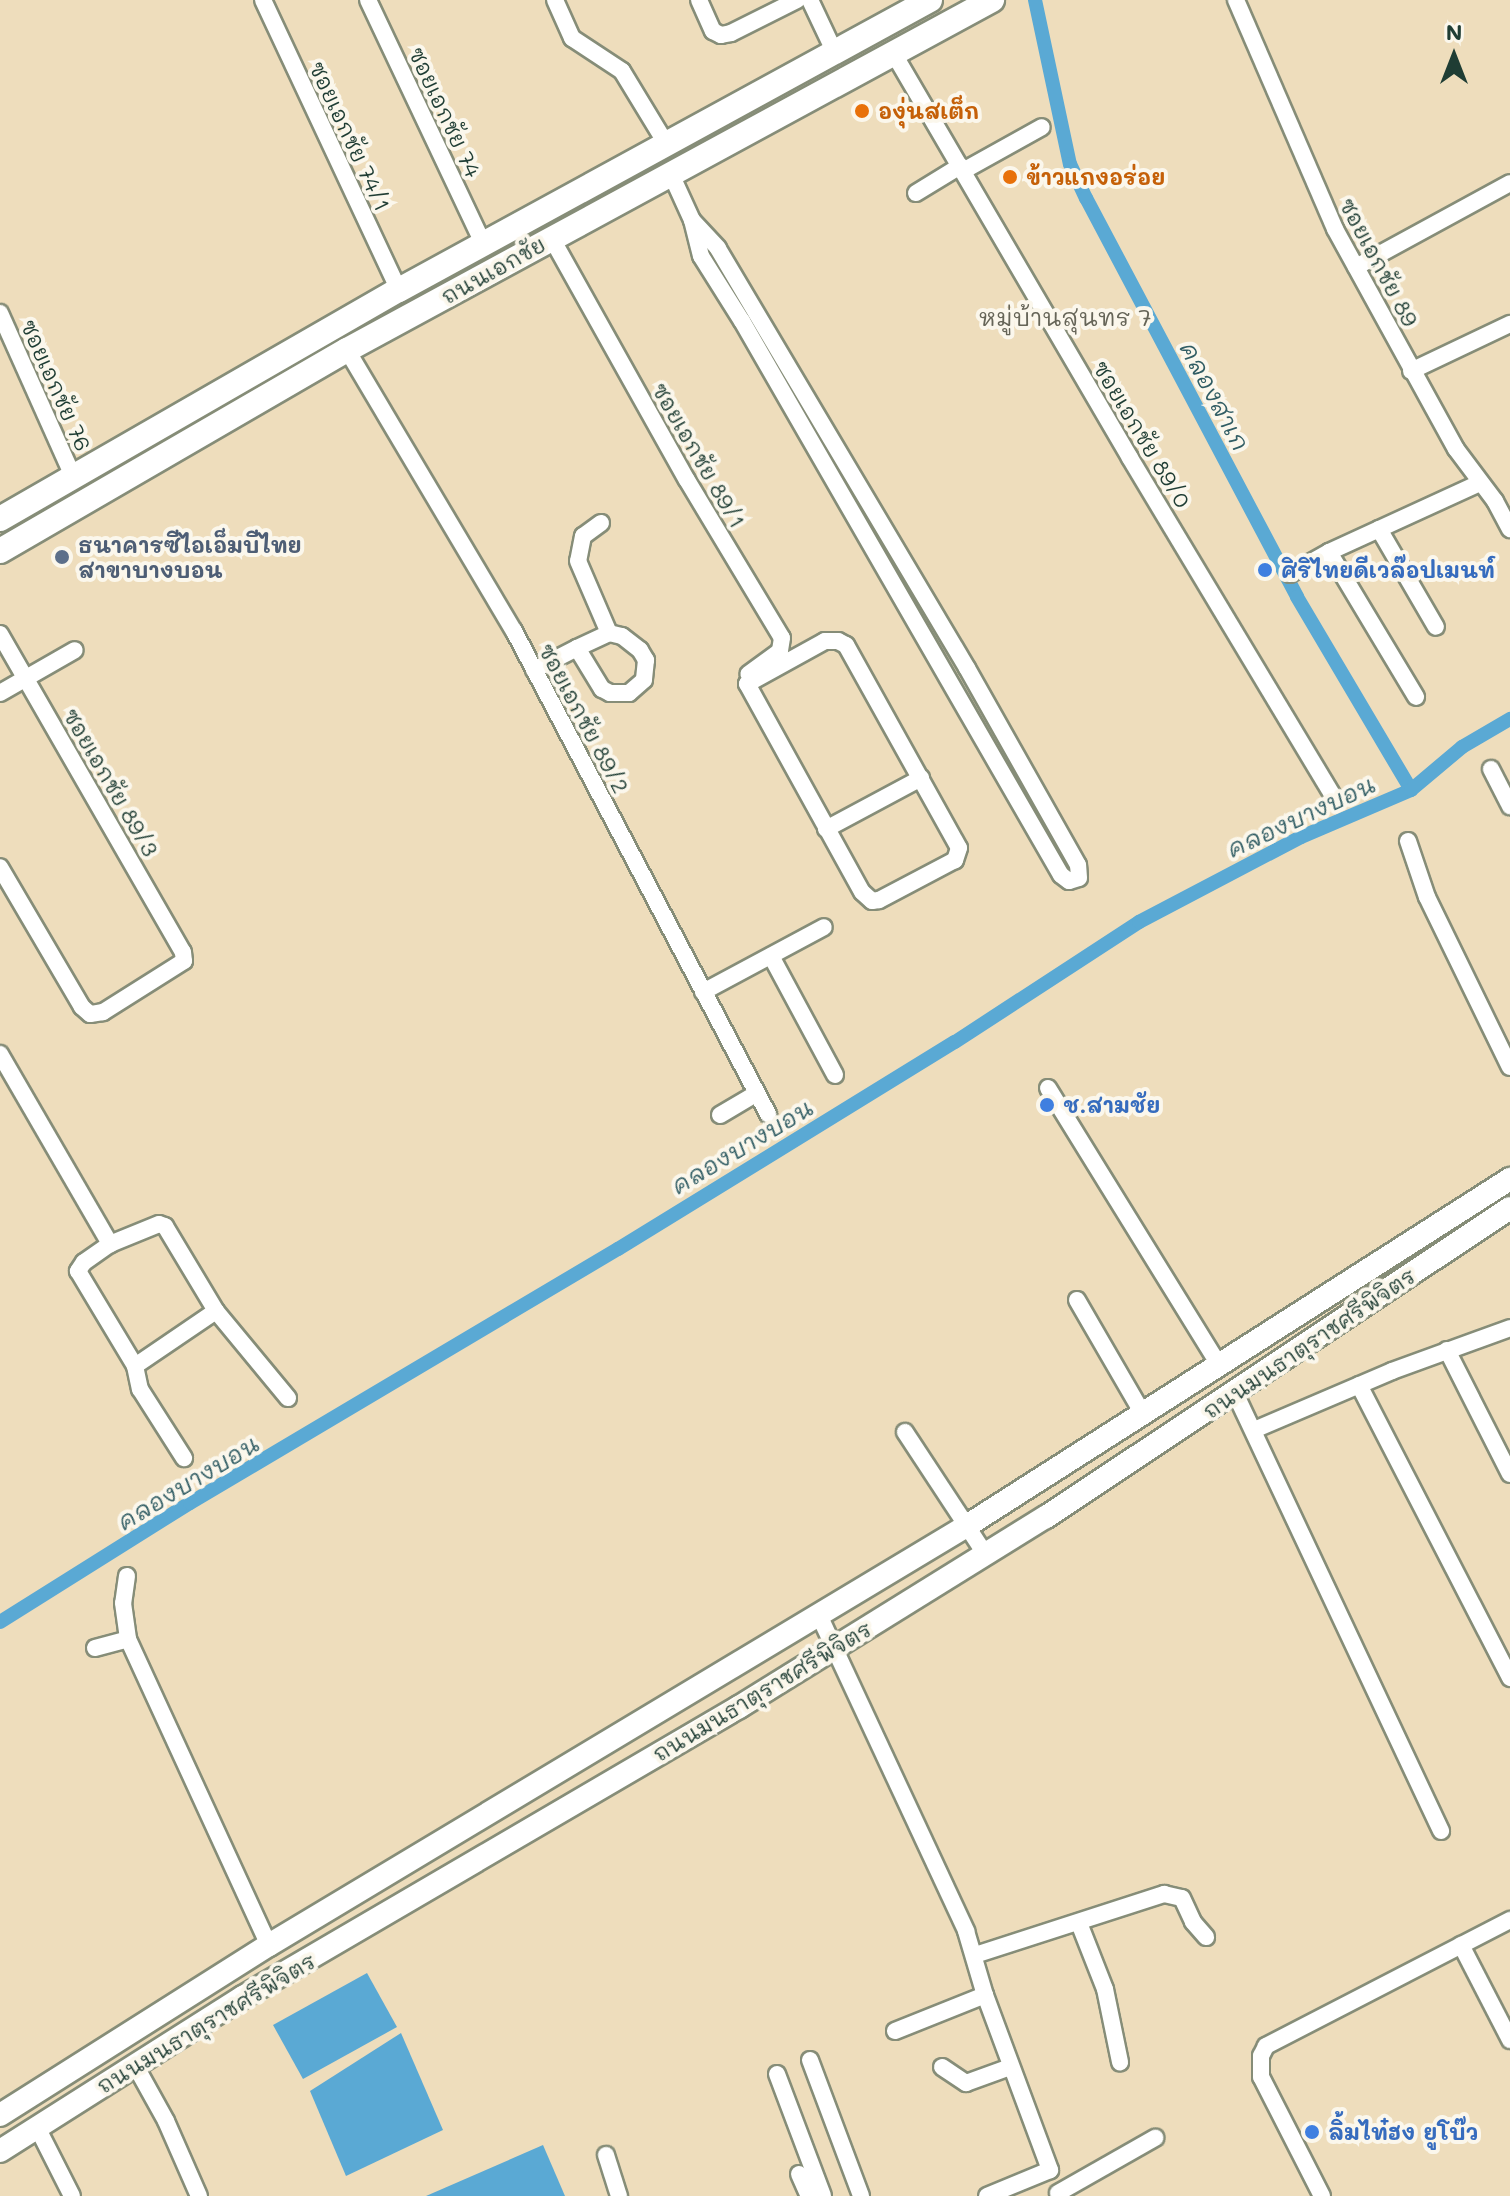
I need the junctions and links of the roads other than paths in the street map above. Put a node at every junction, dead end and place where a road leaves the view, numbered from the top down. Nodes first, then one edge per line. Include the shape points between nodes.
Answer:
1 (263, 0) edge
2 (368, 0) edge
3 (555, 0) edge
4 (699, 0) edge
5 (797, 0) edge
6 (810, 0) edge
7 (930, 0) edge
8 (992, 0) edge
9 (1236, 0) edge
10 (835, 53) junction
11 (894, 54) junction
12 (1042, 127) dead end
13 (667, 145) junction
14 (962, 168) junction
15 (671, 174) junction
16 (1510, 183) edge
17 (916, 193) dead end
18 (692, 220) junction
19 (551, 237) junction
20 (483, 243) junction
21 (1356, 267) junction
22 (399, 290) junction
23 (0, 313) edge
24 (1510, 324) edge
25 (347, 350) junction
26 (1411, 371) junction
27 (73, 476) junction
28 (1480, 483) junction
29 (0, 519) edge
30 (601, 523) dead end
31 (1379, 529) junction
32 (1510, 529) edge
33 (0, 551) edge
34 (1329, 552) junction
35 (1290, 574) dead end
36 (1436, 627) dead end
37 (609, 633) junction
38 (0, 634) edge
39 (577, 648) junction
40 (75, 650) dead end
41 (534, 670) junction
42 (26, 677) junction
43 (747, 684) junction
44 (0, 693) edge
45 (1416, 697) dead end
46 (1491, 769) dead end
47 (921, 778) junction
48 (1506, 787) edge
49 (1332, 794) dead end
50 (1510, 806) edge
51 (826, 829) junction
52 (1408, 841) dead end
53 (0, 867) edge
54 (824, 927) dead end
55 (771, 956) junction
56 (703, 992) junction
57 (0, 1054) edge
58 (1510, 1067) edge
59 (835, 1075) dead end
60 (1048, 1088) dead end
61 (757, 1093) junction
62 (768, 1114) dead end
63 (720, 1115) dead end
64 (1510, 1179) edge
65 (1510, 1208) edge
66 (110, 1244) junction
67 (1077, 1300) dead end
68 (216, 1311) junction
69 (1510, 1328) edge
70 (1447, 1350) junction
71 (1219, 1365) junction
72 (135, 1366) junction
73 (1359, 1385) junction
74 (1235, 1393) junction
75 (288, 1398) dead end
76 (1143, 1414) junction
77 (1254, 1430) junction
78 (905, 1432) dead end
79 (184, 1458) dead end
80 (1510, 1474) edge
81 (965, 1527) junction
82 (985, 1554) junction
83 (127, 1576) dead end
84 (818, 1613) junction
85 (128, 1639) junction
86 (835, 1647) junction
87 (95, 1648) dead end
88 (1510, 1678) edge
89 (1441, 1831) dead end
90 (1510, 1920) edge
91 (1079, 1923) junction
92 (1206, 1937) dead end
93 (269, 1945) junction
94 (1461, 1945) junction
95 (975, 1955) junction
96 (985, 1995) junction
97 (895, 2031) dead end
98 (1510, 2040) edge
99 (810, 2060) dead end
100 (1120, 2062) dead end
101 (135, 2065) junction
102 (942, 2067) dead end
103 (1010, 2067) junction
104 (777, 2074) dead end
105 (0, 2115) edge
106 (37, 2127) junction
107 (1155, 2138) dead end
108 (0, 2151) edge
109 (606, 2155) dead end
110 (1050, 2170) junction
111 (799, 2174) dead end
112 (1055, 2194) edge
113 (72, 2196) edge
114 (199, 2196) edge
115 (619, 2196) edge
116 (809, 2196) edge
117 (823, 2196) edge
118 (861, 2196) edge
119 (987, 2196) edge
120 (1322, 2196) edge

1 - 22 street, ซอยเอกชัย 74/1
2 - 20 street, ซอยเอกชัย 74
3 - 13 street via 572,38 622,71
4 - 5 street via 713,31 721,35
6 - 10 street
7 - 10 main road, ถนนเอกชัย
8 - 11 main road, ถนนเอกชัย
9 - 21 street, ซอยเอกชัย 89 via 1325,209
10 - 13 main road, ถนนเอกชัย
11 - 14 street, ซอยเอกชัย 89/0
11 - 15 main road, ถนนเอกชัย
12 - 14 street
13 - 20 main road, ถนนเอกชัย
14 - 17 street
14 - 49 street, ซอยเอกชัย 89/0
15 - 18 street
15 - 19 main road, ถนนเอกชัย
16 - 21 street
18 - 18 street via 718,248 967,668 1078,865 1079,878 1065,879 1053,862 701,256
19 - 25 main road, ถนนเอกชัย
19 - 43 street, ซอยเอกชัย 89/1 via 782,638 783,647 748,674
20 - 22 main road, ถนนเอกชัย
21 - 26 street, ซอยเอกชัย 89
22 - 27 main road, ถนนเอกชัย
23 - 27 street, ซอยเอกชัย 76
24 - 26 street
25 - 33 main road, ถนนเอกชัย
25 - 41 street, ซอยเอกชัย 89/2
26 - 28 street, ซอยเอกชัย 89
27 - 29 main road, ถนนเอกชัย
28 - 31 street
28 - 32 street, ซอยเอกชัย 89
30 - 37 street via 583,536 578,561
31 - 34 street
31 - 36 street
34 - 35 street
34 - 45 street
37 - 39 street
37 - 39 street via 632,641 646,660 644,680 629,693 602,689
38 - 42 street, ซอยเอกชัย 89/3
39 - 41 street
40 - 42 street
41 - 56 street, ซอยเอกชัย 89/2
42 - 44 street
42 - 53 street, ซอยเอกชัย 89/3 via 183,952 182,965 103,1012 90,1014
43 - 47 street via 825,641 846,645
43 - 51 street
46 - 48 street
47 - 51 street
47 - 51 street via 959,848 955,860 872,901
48 - 50 street
52 - 58 street via 1427,897
54 - 55 street
55 - 56 street
55 - 59 street
56 - 61 street, ซอยเอกชัย 89/2
57 - 66 street
60 - 71 street
61 - 62 street, ซอยเอกชัย 89/2
61 - 63 street
64 - 71 street, ถนนมนธาตุราชศรีพิจิตร
65 - 74 street, ถนนมนธาตุราชศรีพิจิตร
66 - 68 street via 153,1224 165,1226
66 - 72 street via 84,1262 79,1276
67 - 76 street
68 - 72 street
68 - 75 street
69 - 70 street
70 - 73 street
70 - 80 street
71 - 76 street, ถนนมนธาตุราชศรีพิจิตร
72 - 79 street via 140,1389
73 - 77 street
73 - 88 street
74 - 77 street
74 - 82 street, ถนนมนธาตุราชศรีพิจิตร
76 - 81 street, ถนนมนธาตุราชศรีพิจิตร
77 - 89 street
78 - 81 street
81 - 82 street
81 - 84 street, ถนนมนธาตุราชศรีพิจิตร
82 - 86 street, ถนนมนธาตุราชศรีพิจิตร
83 - 85 street via 123,1603
84 - 86 street
84 - 93 street, ถนนมนธาตุราชศรีพิจิตร
85 - 87 street
85 - 93 street
86 - 95 street
86 - 101 street, ถนนมนธาตุราชศรีพิจิตร
90 - 94 street
91 - 92 street via 1173,1895 1188,1904 1193,1922
91 - 95 street
91 - 100 street via 1105,1989
93 - 105 street, ถนนมนธาตุราชศรีพิจิตร
94 - 98 street
94 - 120 street via 1266,2046 1261,2077
95 - 96 street
96 - 97 street
96 - 103 street
99 - 118 street
101 - 106 street, ถนนมนธาตุราชศรีพิจิตร
101 - 114 street
102 - 103 street via 966,2083
103 - 110 street
104 - 117 street
106 - 108 street, ถนนมนธาตุราชศรีพิจิตร
106 - 113 street
107 - 112 street
109 - 115 street
110 - 112 street
110 - 119 street
111 - 116 street

